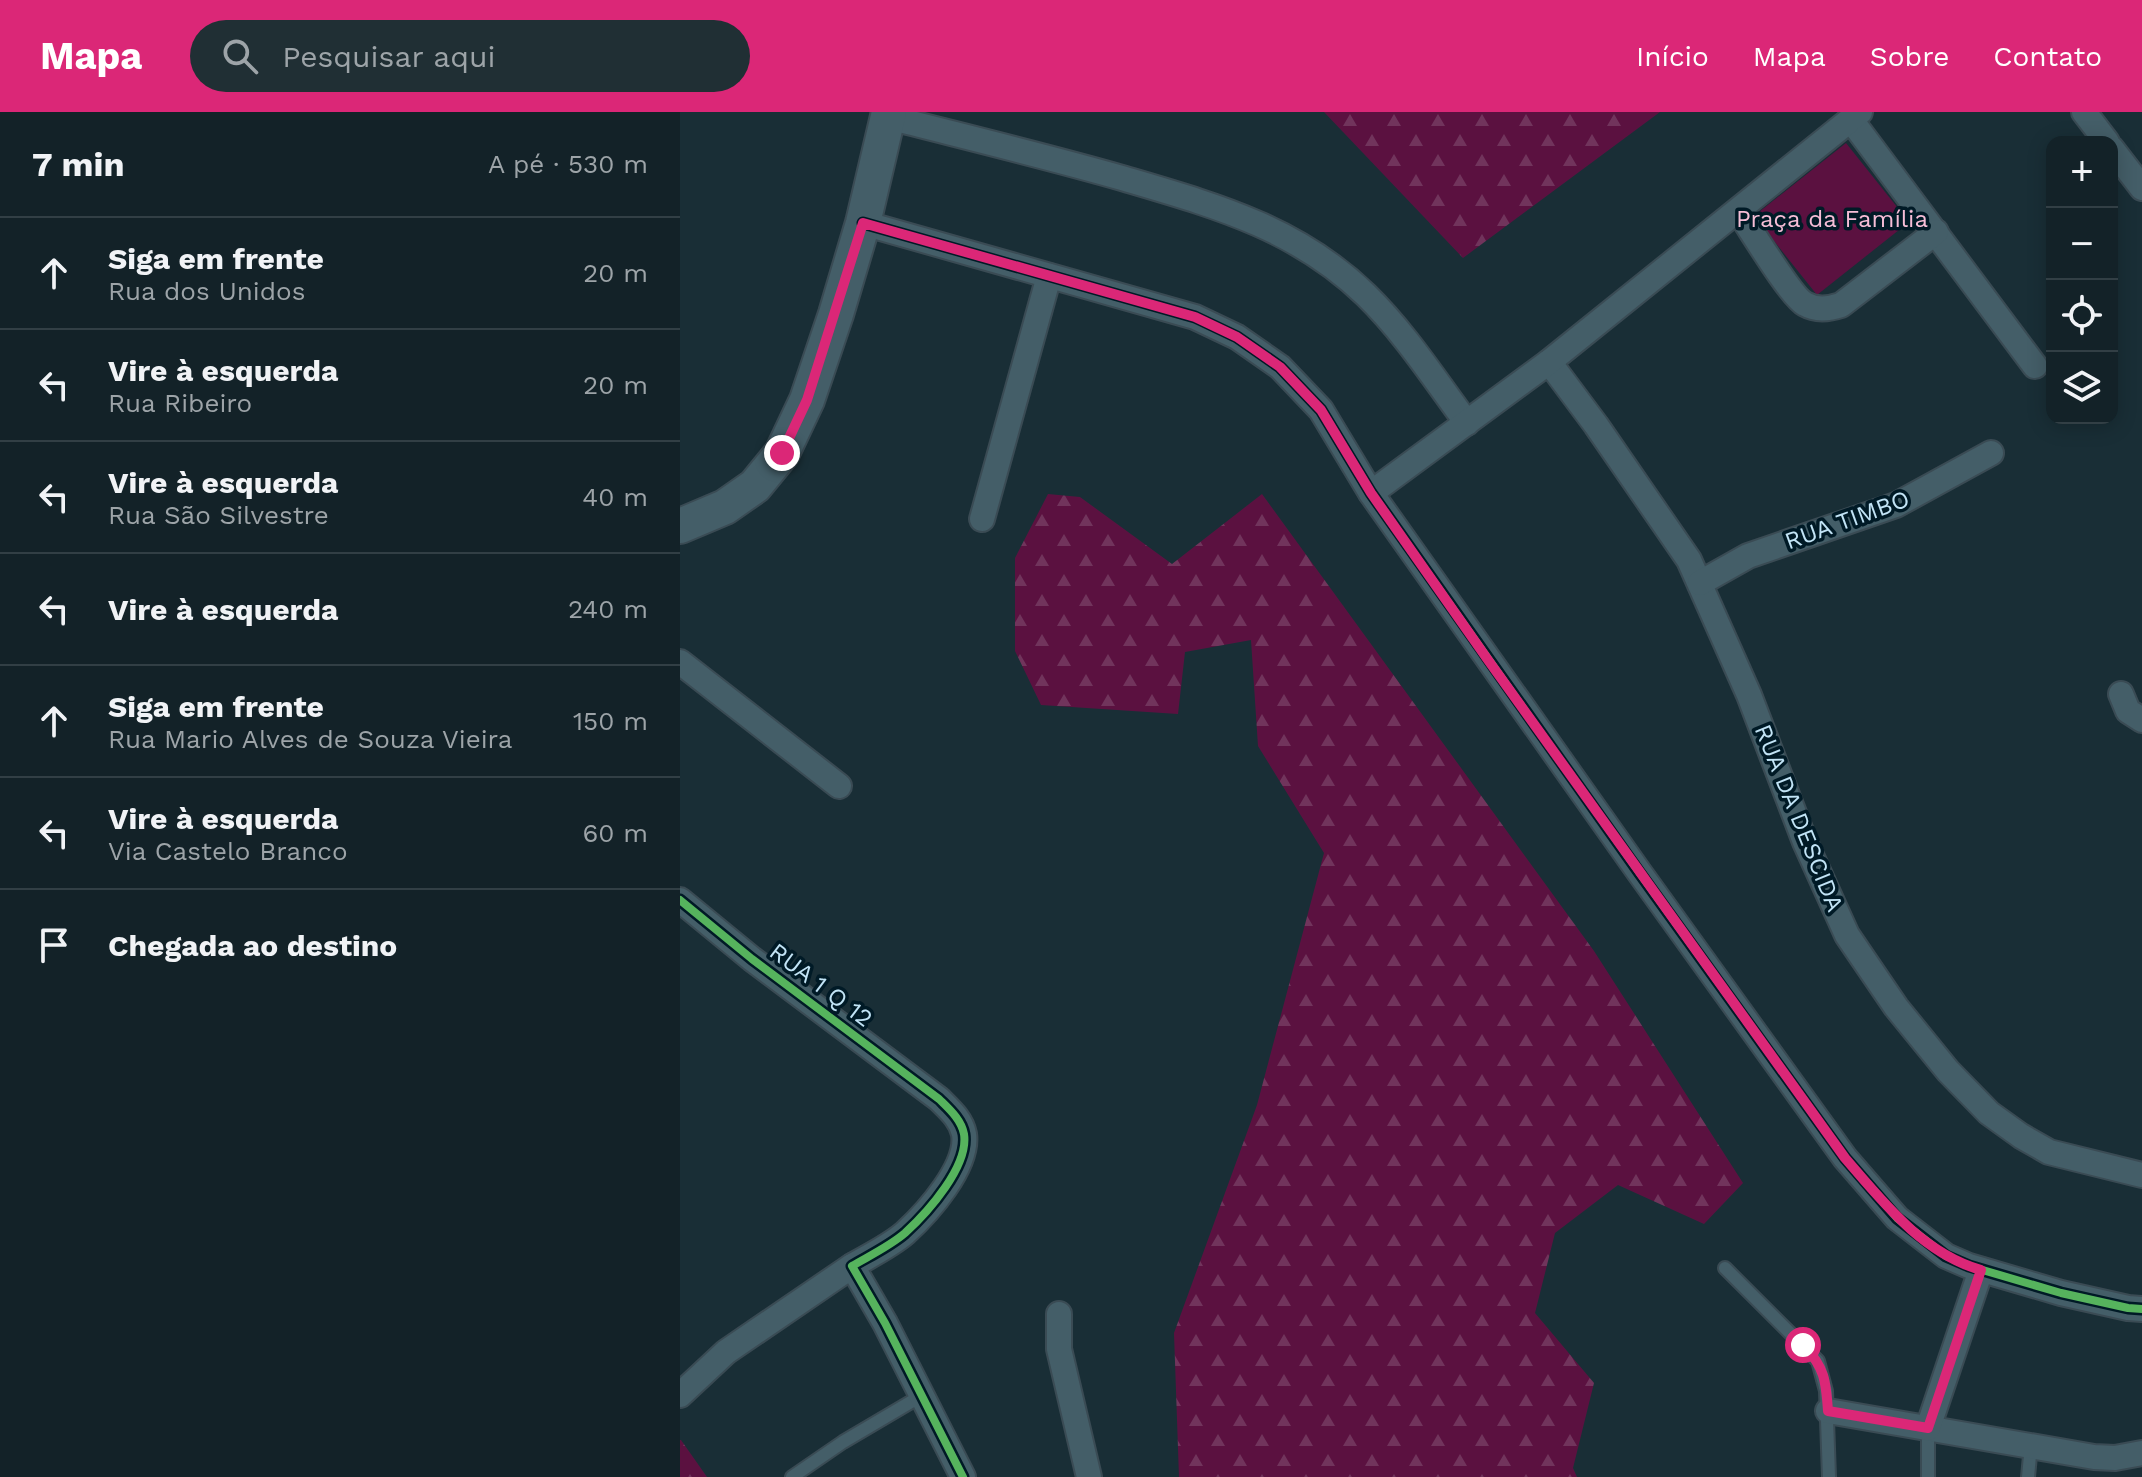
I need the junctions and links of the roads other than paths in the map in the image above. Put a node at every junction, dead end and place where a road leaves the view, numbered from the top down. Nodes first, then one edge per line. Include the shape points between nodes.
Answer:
1 (2084, 112) edge
2 (888, 115) edge
3 (1855, 116) edge
4 (2102, 136) edge
5 (2118, 157) edge
6 (2142, 188) edge
7 (1738, 211) junction
8 (863, 223) junction
9 (1936, 232) junction
10 (1049, 276) junction
11 (1549, 362) junction
12 (2035, 366) dead end
13 (1467, 423) junction
14 (1991, 453) dead end
15 (1371, 493) junction
16 (982, 519) dead end
17 (680, 526) edge
18 (1700, 583) junction
19 (680, 662) edge
20 (2121, 694) dead end
21 (2142, 720) edge
22 (839, 786) dead end
23 (680, 900) edge
24 (2142, 1175) edge
25 (852, 1266) junction
26 (1725, 1268) dead end
27 (1981, 1270) junction
28 (2142, 1309) edge
29 (1059, 1314) dead end
30 (680, 1395) edge
31 (921, 1396) junction
32 (1828, 1411) junction
33 (1928, 1428) junction
34 (2031, 1445) junction
35 (2142, 1453) edge
36 (1088, 1471) edge
37 (792, 1477) edge
38 (963, 1477) edge
39 (1829, 1477) edge
40 (1928, 1477) edge
41 (2028, 1477) edge

1 - 4 street
2 - 8 main road
2 - 13 street via 1200,201 1283,234 1365,294
3 - 7 street
3 - 9 street
5 - 6 street
7 - 9 street via 1798,299 1817,309 1841,305
7 - 11 street
8 - 10 street
8 - 17 main road via 807,400 782,453 755,486 725,507
9 - 12 street
10 - 15 street via 1195,317 1237,337 1280,367 1321,410
10 - 16 street
11 - 13 street
11 - 18 street, RUA DA DESCIDA via 1645,494
13 - 15 street
14 - 18 street, RUA TIMBO via 1896,505 1748,556
15 - 27 street via 1845,1158 1897,1218 1946,1256
18 - 24 street, RUA DA DESCIDA via 1847,935 1896,1007 1948,1071 1989,1113 2021,1136 2049,1152
19 - 22 street
20 - 21 street via 2128,711
23 - 25 street, RUA 1 Q 12 via 939,1099 959,1120 964,1150 956,1172 904,1234
25 - 30 street, RUA 1 Q 12 via 726,1352
25 - 31 street
26 - 32 lane via 1818,1361
27 - 28 street
27 - 33 street
29 - 36 street via 1059,1349
31 - 37 lane
31 - 38 street
32 - 33 street
32 - 39 lane
33 - 34 street
33 - 40 lane
34 - 35 street via 2115,1458
34 - 41 lane

